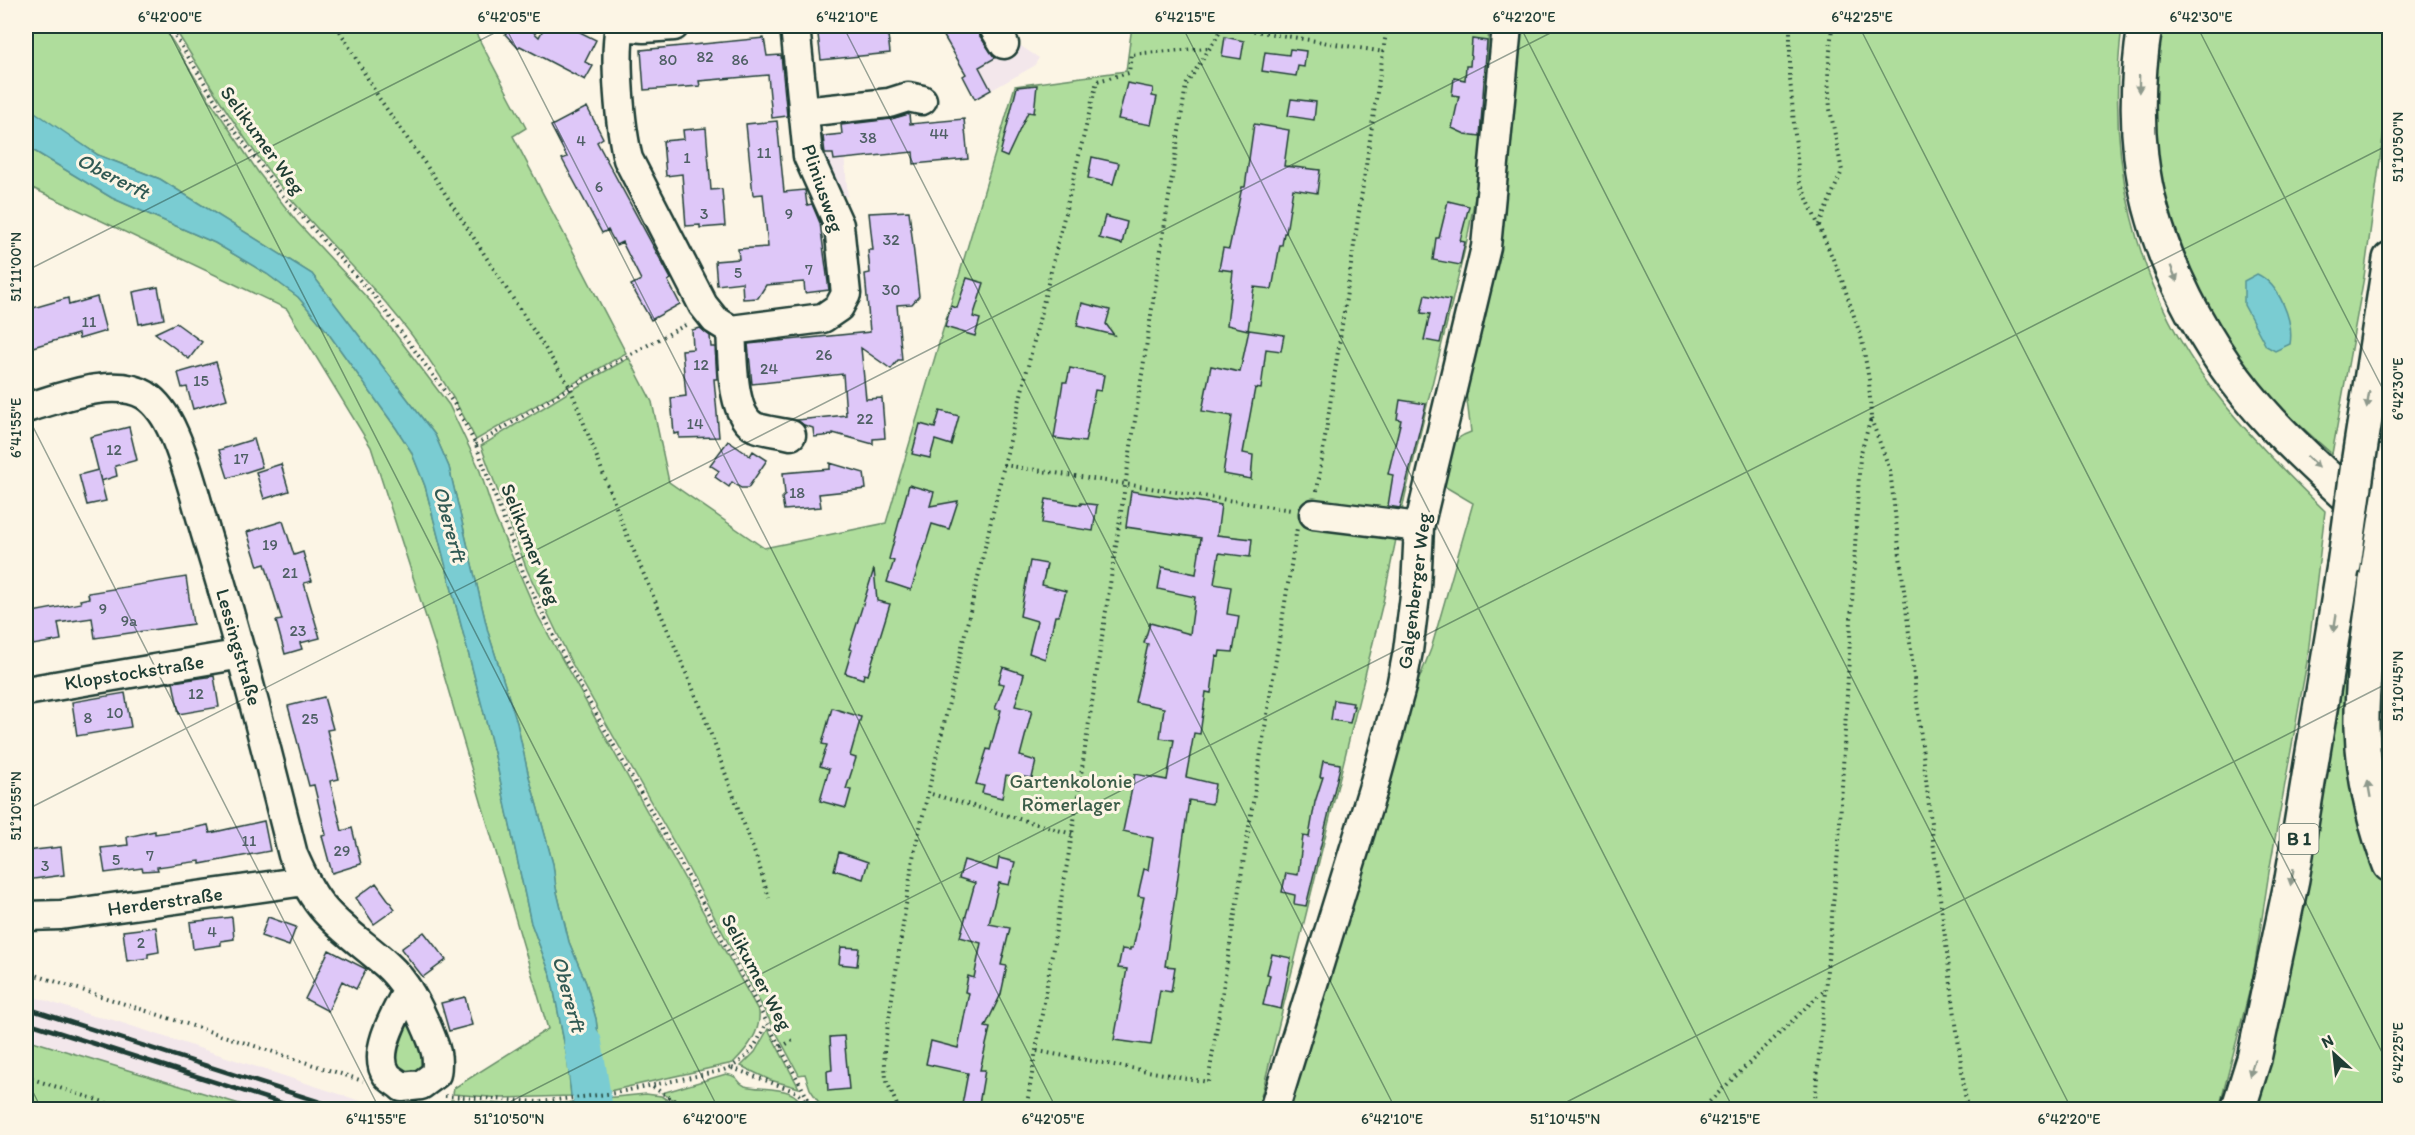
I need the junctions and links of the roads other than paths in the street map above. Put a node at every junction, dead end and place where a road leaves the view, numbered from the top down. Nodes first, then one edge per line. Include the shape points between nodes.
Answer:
1 (621, 26) edge
2 (674, 26) edge
3 (795, 26) edge
4 (1507, 26) edge
5 (2145, 26) edge
6 (922, 100) dead end
7 (803, 112) junction
8 (2390, 260) edge
9 (731, 330) junction
10 (26, 408) edge
11 (791, 435) dead end
12 (2390, 492) edge
13 (1307, 512) road end
14 (1419, 527) junction
15 (2390, 535) edge
16 (243, 654) junction
17 (26, 691) edge
18 (2390, 865) edge
19 (305, 882) junction
20 (26, 916) edge
21 (408, 990) dead end
22 (1274, 1110) edge
23 (2238, 1110) edge

1 - 2 street
1 - 9 street via 617,41 627,159 708,312
3 - 7 street, Pliniusweg
4 - 14 street, Galgenberger Weg via 1486,247
5 -> 15 highway via 2139,73 2141,158 2157,224 2179,287 2222,358 2271,422
6 - 7 street via 908,97 889,103
7 - 9 street, Pliniusweg via 808,156 839,225 846,294 839,308 823,318
8 -> 23 highway, B 1, bridge via 2292,879 2254,1059
9 - 11 street via 742,413 755,427
10 - 16 street, Lessingstraße via 112,387 134,390 161,410 179,446
18 -> 12 highway, bridge via 2372,810 2362,725 2365,672
13 - 14 street
14 - 22 street, Galgenberger Weg via 1416,588 1401,687
16 - 17 street, Klopstockstraße
16 - 19 street, Lessingstraße via 293,855
19 - 20 street, Herderstraße via 61,915
19 - 21 street, Lessingstraße via 321,906 388,966

